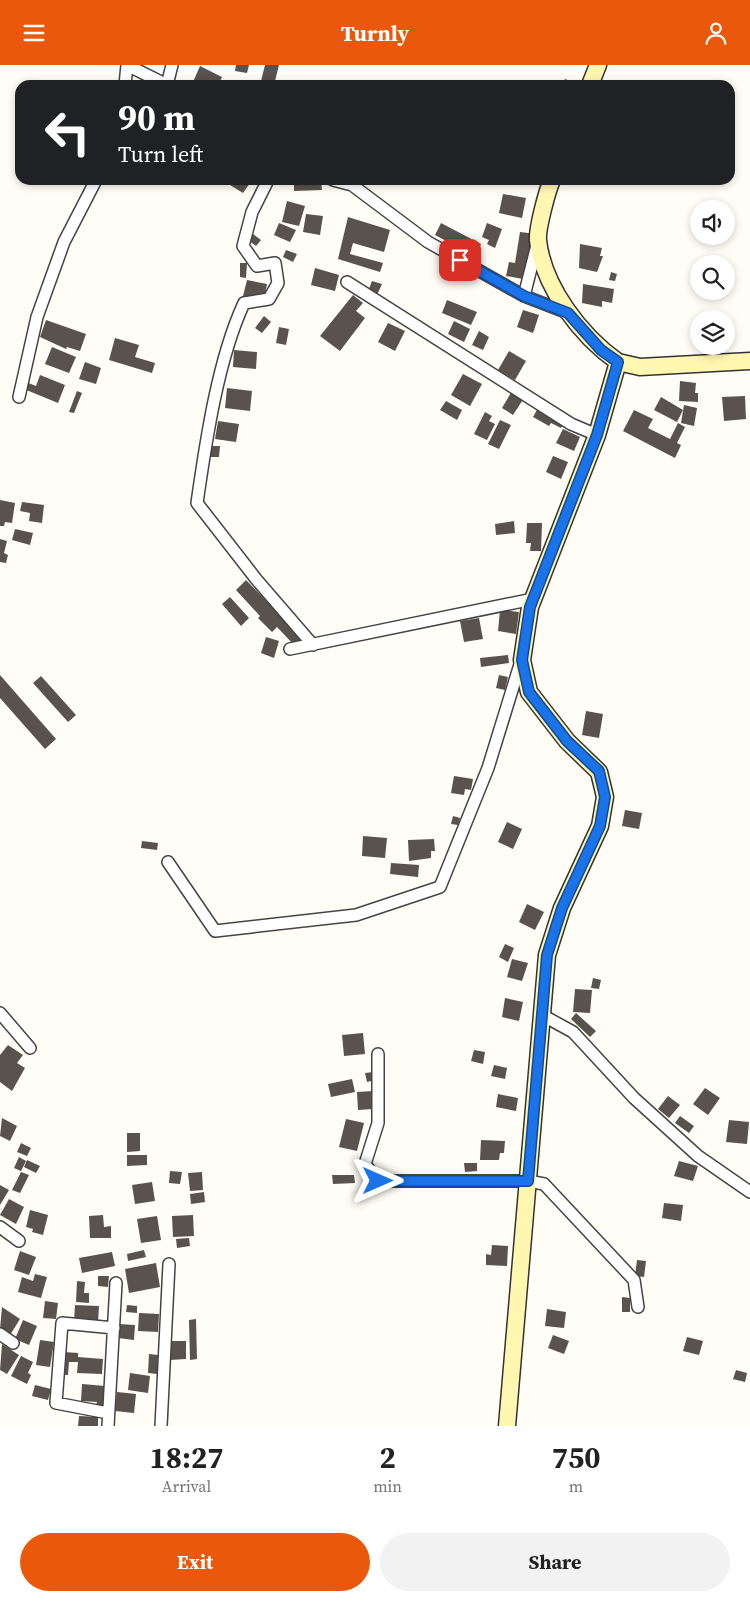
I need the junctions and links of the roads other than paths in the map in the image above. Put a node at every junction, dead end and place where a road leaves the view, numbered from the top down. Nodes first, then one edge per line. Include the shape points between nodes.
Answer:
1 (127, 65) edge
2 (172, 65) edge
3 (598, 65) edge
4 (126, 80) edge
5 (157, 80) edge
6 (168, 80) edge
7 (592, 80) edge
8 (93, 185) edge
9 (265, 185) edge
10 (352, 185) edge
11 (551, 185) edge
12 (538, 239) junction
13 (347, 282) dead end
14 (524, 296) junction
15 (568, 313) junction
16 (750, 361) edge
17 (618, 362) junction
18 (19, 397) dead end
19 (597, 435) junction
20 (533, 599) junction
21 (313, 645) junction
22 (290, 649) dead end
23 (522, 660) junction
24 (168, 862) dead end
25 (0, 1013) edge
26 (542, 1015) junction
27 (30, 1047) dead end
28 (378, 1054) dead end
29 (528, 1181) junction
30 (750, 1192) edge
31 (0, 1227) edge
32 (19, 1241) dead end
33 (169, 1264) dead end
34 (116, 1283) dead end
35 (638, 1307) dead end
36 (114, 1327) junction
37 (0, 1334) edge
38 (13, 1343) dead end
39 (108, 1413) junction
40 (108, 1426) edge
41 (161, 1426) edge
42 (508, 1426) edge

1 - 4 street
1 - 5 street
2 - 6 street
3 - 7 street
8 - 18 street via 64,242 37,317
9 - 21 street via 252,211 243,246 257,266 275,263 278,283 269,299 244,303 231,332 203,460 197,503
10 - 14 street via 428,242
11 - 12 street
12 - 14 street
12 - 15 street via 547,271
13 - 19 street via 571,425
14 - 15 street
15 - 17 street via 601,350
16 - 17 street via 640,367
17 - 19 street
19 - 20 street
20 - 21 street
20 - 23 street
21 - 22 street
23 - 24 street via 488,768 440,887 356,915 215,931
23 - 26 street via 529,692 567,741 599,771 605,797 600,826 562,908 547,955
25 - 27 street
26 - 29 street
26 - 30 street via 573,1032 634,1098 698,1156
28 - 29 street via 378,1123 365,1164 378,1181
29 - 35 street via 544,1184 634,1280
29 - 42 street
31 - 32 street
33 - 41 street
34 - 36 street
36 - 39 street
36 - 39 street via 62,1323 56,1403
37 - 38 street
39 - 40 street

